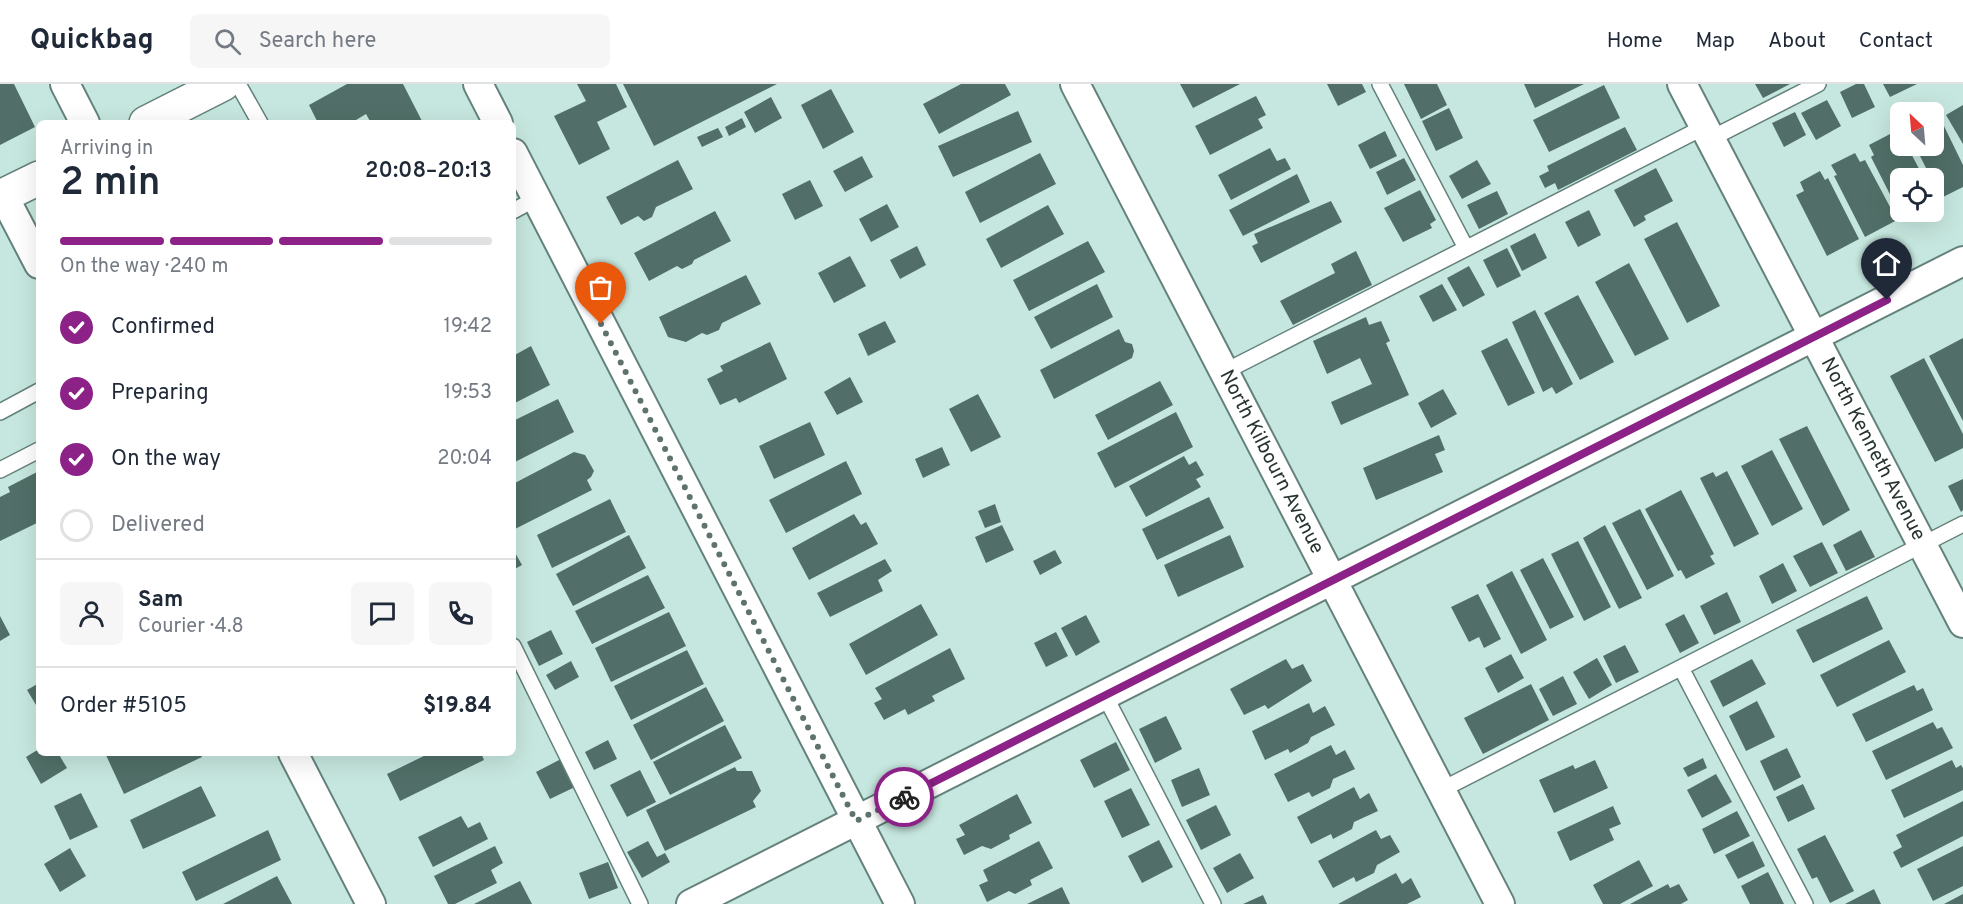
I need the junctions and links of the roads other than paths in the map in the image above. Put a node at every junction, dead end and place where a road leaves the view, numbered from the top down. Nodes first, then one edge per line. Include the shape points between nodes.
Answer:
1 (65, 84) edge
2 (224, 84) edge
3 (238, 84) edge
4 (478, 84) edge
5 (1075, 84) edge
6 (1380, 84) edge
7 (1682, 84) edge
8 (1818, 84) edge
9 (185, 114) edge
10 (83, 120) edge
11 (159, 120) edge
12 (258, 120) edge
13 (496, 120) edge
14 (1707, 133) junction
15 (516, 166) edge
16 (36, 179) edge
17 (2, 196) edge
18 (525, 205) edge
19 (1466, 249) junction
20 (36, 258) edge
21 (1963, 261) edge
22 (1814, 337) junction
23 (1224, 372) junction
24 (36, 394) edge
25 (0, 412) edge
26 (36, 452) edge
27 (0, 470) edge
28 (1963, 524) edge
29 (1922, 544) junction
30 (1332, 581) junction
31 (1963, 623) edge
32 (516, 652) edge
33 (1681, 668) junction
34 (1105, 696) junction
35 (295, 756) edge
36 (1441, 790) junction
37 (856, 821) junction
38 (371, 904) edge
39 (640, 904) edge
40 (691, 904) edge
41 (900, 904) edge
42 (1213, 904) edge
43 (1500, 904) edge
44 (1805, 904) edge

1 - 10 street
2 - 9 main road
3 - 12 lane
4 - 13 street
5 - 23 street, North Kilbourn Avenue
6 - 19 lane
7 - 14 street, North Kenneth Avenue
8 - 14 lane
9 - 11 main road
14 - 19 lane
14 - 22 street, North Kenneth Avenue
15 - 18 street
16 - 17 main road
17 - 20 street
18 - 37 street
19 - 23 lane
21 - 22 street
22 - 29 street, North Kenneth Avenue
22 - 30 street
23 - 30 street, North Kilbourn Avenue
24 - 25 lane
26 - 27 lane
28 - 29 lane
29 - 31 street, North Kenneth Avenue
29 - 33 lane
30 - 34 street
30 - 36 street, North Kilbourn Avenue
32 - 39 lane
33 - 36 lane
33 - 44 lane
34 - 37 street
34 - 42 lane
35 - 38 street
36 - 43 street, North Kilbourn Avenue
37 - 40 street
37 - 41 street

